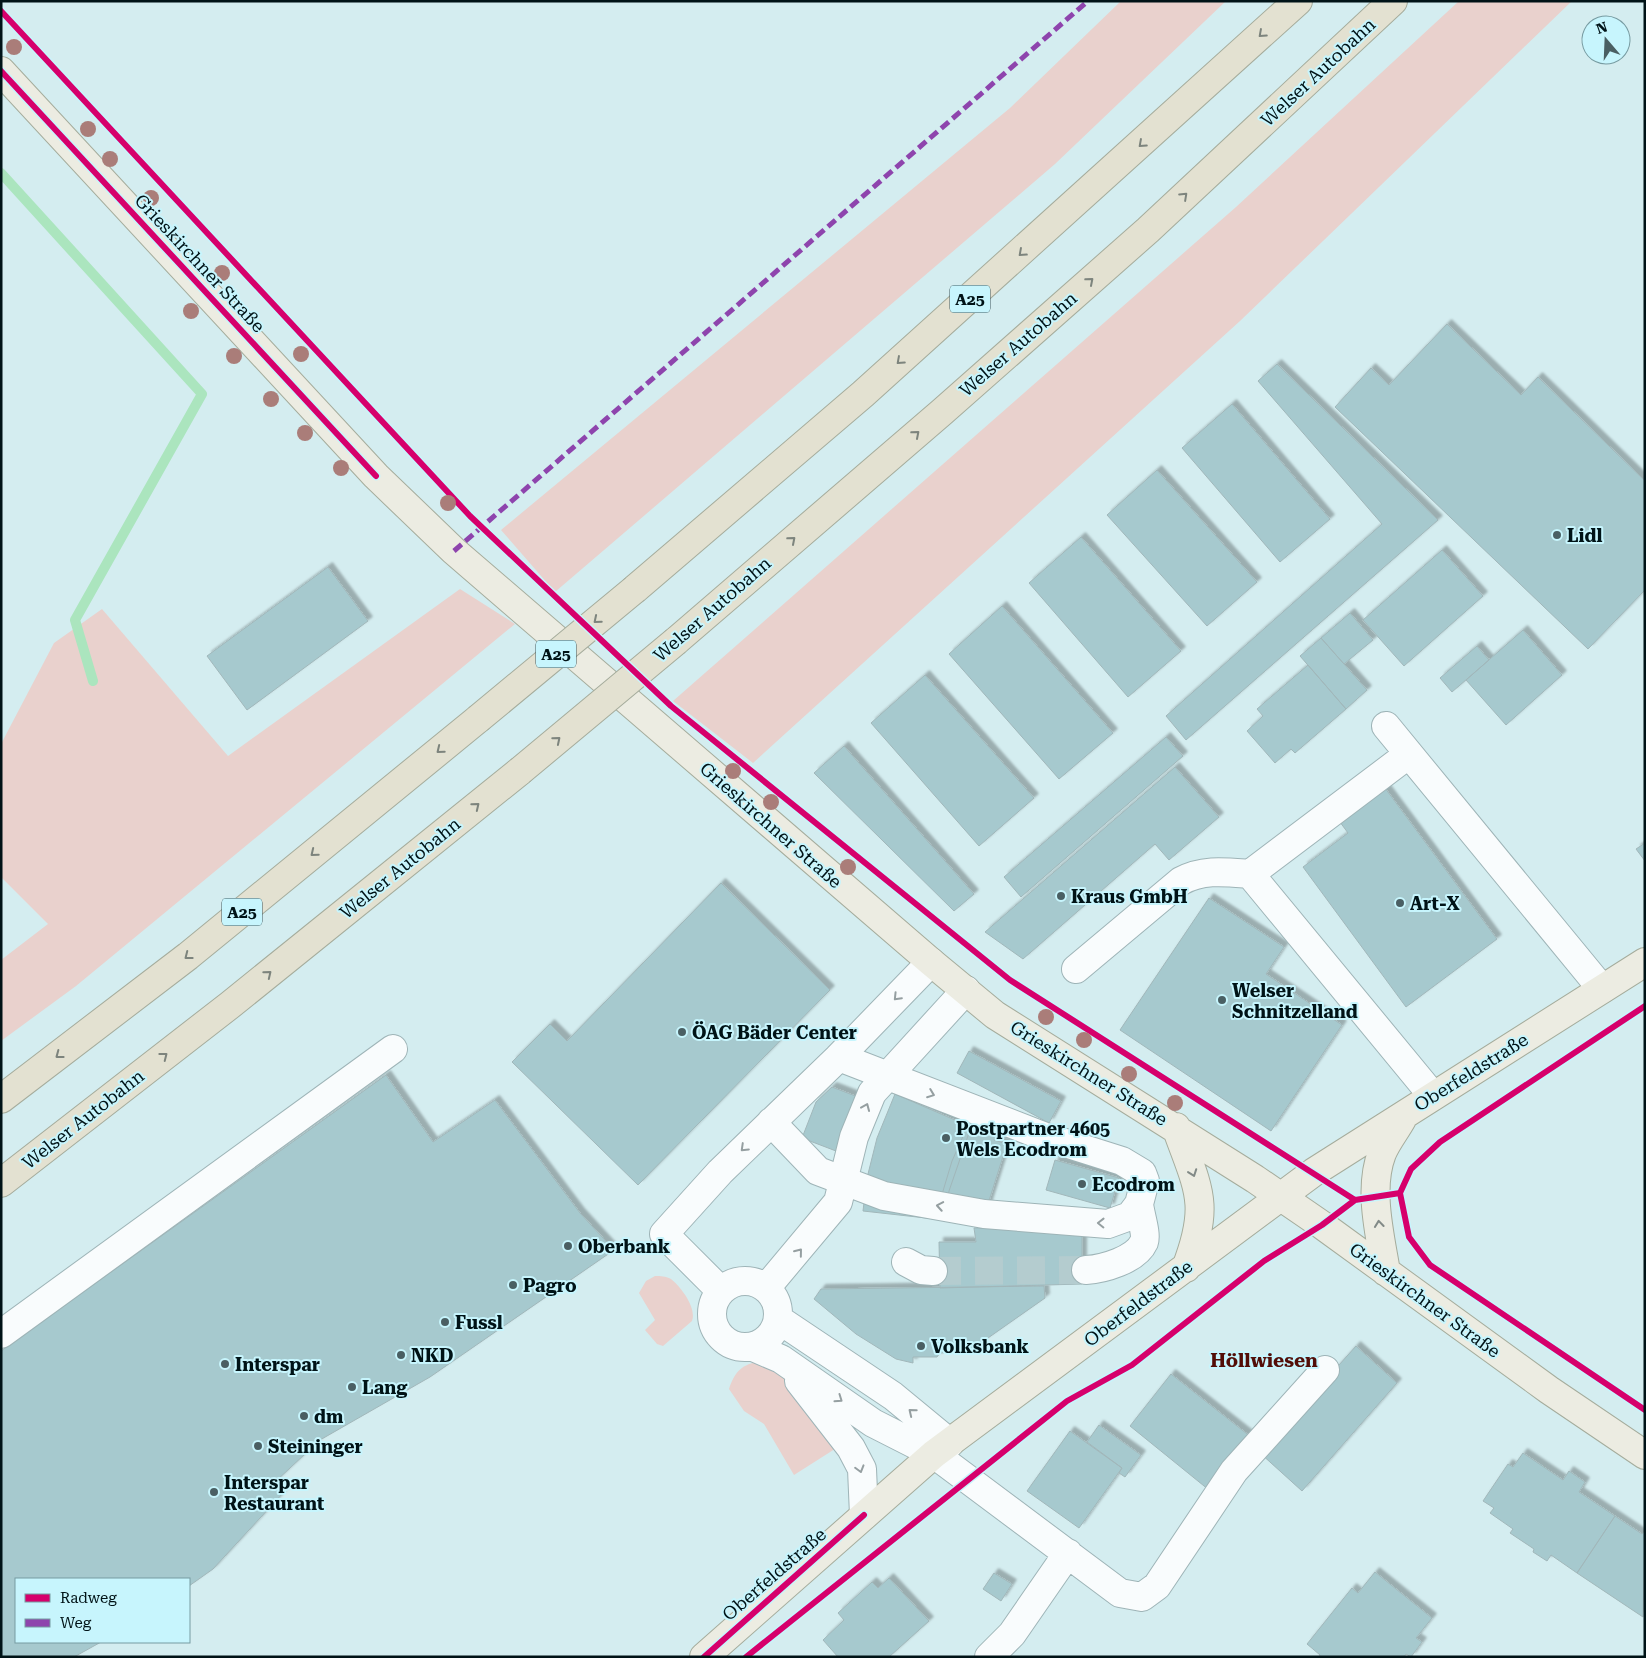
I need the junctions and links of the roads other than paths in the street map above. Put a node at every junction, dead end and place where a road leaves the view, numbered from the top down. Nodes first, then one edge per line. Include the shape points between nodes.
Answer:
1 (1298, 1) edge
2 (1393, 1) edge
3 (1, 70) edge
4 (1386, 726) dead end
5 (1409, 754) junction
6 (1250, 874) junction
7 (931, 962) junction
8 (1645, 962) edge
9 (1076, 969) dead end
10 (1602, 989) junction
11 (966, 990) junction
12 (393, 1049) dead end
13 (839, 1057) junction
14 (886, 1077) junction
15 (1433, 1096) junction
16 (1, 1099) edge
17 (1406, 1114) junction
18 (772, 1122) junction
19 (1176, 1127) junction
20 (842, 1181) junction
21 (1, 1183) edge
22 (1281, 1197) junction
23 (1138, 1204) junction
24 (906, 1262) dead end
25 (1186, 1268) junction
26 (933, 1270) tunnel mouth
27 (1086, 1270) tunnel mouth
28 (1386, 1272) junction
29 (766, 1288) junction
30 (721, 1291) junction
31 (778, 1319) junction
32 (1, 1334) edge
33 (753, 1347) junction
34 (781, 1358) junction
35 (1325, 1370) dead end
36 (942, 1448) junction
37 (1645, 1455) edge
38 (864, 1515) junction
39 (1068, 1553) junction
40 (704, 1657) edge
41 (989, 1657) edge

1 -> 16 highway, A25, bridge via 863,394 635,589 188,956
21 -> 2 highway, Welser Autobahn, bridge via 230,1004 676,641 1148,230
3 - 7 main road, Grieskirchner Straße via 376,476 454,551
4 - 5 lane
5 - 6 lane
5 - 10 lane
6 - 9 lane via 1212,871 1194,874
6 - 15 lane
7 - 11 main road, Grieskirchner Straße
7 -> 13 lane
8 - 10 main road, Oberfeldstraße
10 - 15 main road, Oberfeldstraße
11 - 14 lane
11 - 19 main road, Grieskirchner Straße via 995,1015
12 - 32 lane
13 - 14 lane
13 - 18 lane
20 -> 14 lane via 854,1137 872,1093
14 -> 23 lane via 1043,1136 1122,1161 1142,1173 1145,1181
15 - 17 main road, Oberfeldstraße
17 - 22 main road, Oberfeldstraße via 1314,1172
28 -> 17 main road via 1378,1226 1376,1186 1382,1153
18 - 20 lane via 818,1171
18 -> 30 lane via 720,1172 664,1234
19 - 22 main road, Grieskirchner Straße
19 -> 25 main road via 1200,1194 1201,1212 1196,1240
23 -> 20 lane via 1130,1216 1108,1224 984,1214 884,1196
29 -> 20 lane via 838,1202
22 - 25 main road, Oberfeldstraße
22 - 28 main road, Grieskirchner Straße
23 - 27 lane via 1145,1230 1144,1242 1134,1254 1098,1270
24 - 26 lane via 921,1270
25 - 36 main road, Oberfeldstraße
28 - 37 main road, Grieskirchner Straße via 1548,1390
29 - 30 lane via 738,1281
29 - 31 lane via 774,1296
30 - 33 lane via 712,1308 714,1327 732,1345
31 - 33 lane via 770,1336
36 -> 31 lane via 893,1396
33 - 34 lane
34 -> 36 lane via 873,1423
34 -> 38 lane via 851,1448 862,1469
35 - 39 lane via 1234,1471 1157,1586 1142,1597 1120,1593
36 - 38 main road, Oberfeldstraße
36 - 39 lane via 968,1482
38 - 40 main road, Oberfeldstraße
39 - 41 lane via 1012,1634

